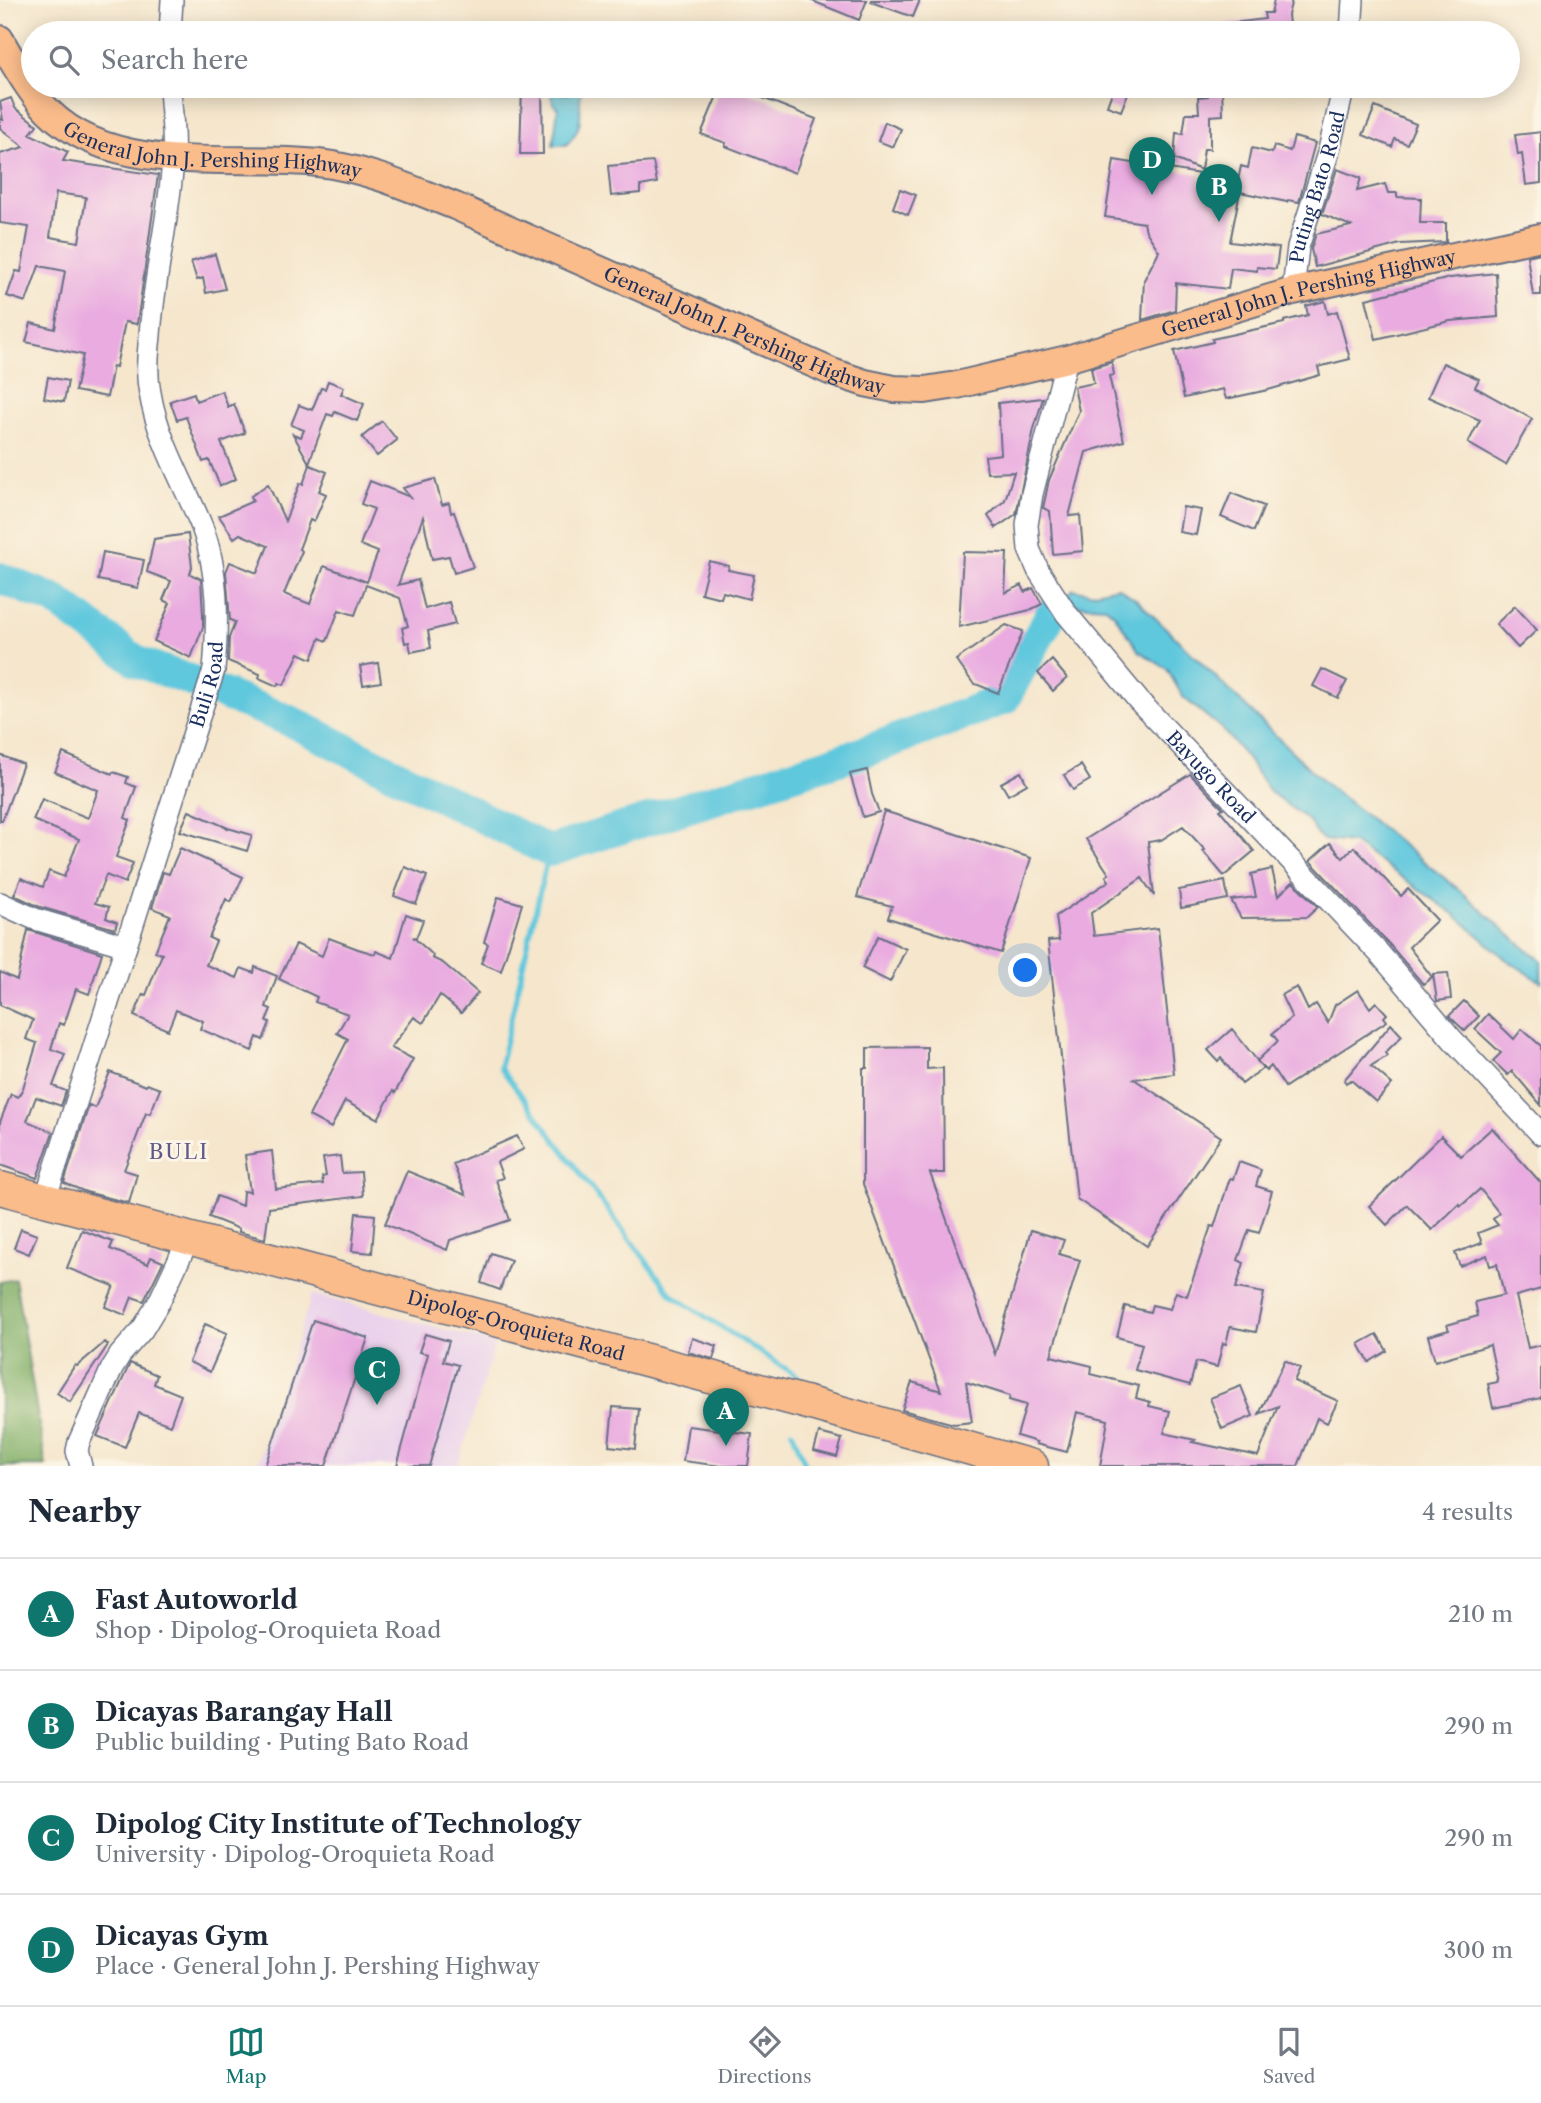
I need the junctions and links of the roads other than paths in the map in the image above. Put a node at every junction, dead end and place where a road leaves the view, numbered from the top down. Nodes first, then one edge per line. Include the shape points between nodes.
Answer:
1 (172, 0) edge
2 (1353, 0) edge
3 (171, 21) edge
4 (1352, 21) edge
5 (0, 39) edge
6 (21, 72) edge
7 (38, 98) edge
8 (170, 98) edge
9 (1341, 98) edge
10 (173, 159) junction
11 (1541, 237) edge
12 (1293, 291) junction
13 (1067, 359) junction
14 (0, 903) edge
15 (126, 946) junction
16 (1541, 1134) edge
17 (0, 1188) edge
18 (44, 1200) junction
19 (190, 1238) junction
20 (82, 1466) edge
21 (1032, 1466) edge

1 - 3 street
2 - 4 street
5 - 6 main road, General John J. Pershing Highway
7 - 10 main road, General John J. Pershing Highway via 80,135
8 - 10 street, Buli Road
9 - 12 street, Puting Bato Road via 1298,247
10 - 13 main road, General John J. Pershing Highway via 322,163 399,184 865,383 925,390
10 - 15 street, Buli Road via 147,368 158,424 210,555 218,632 214,670
11 - 12 main road, General John J. Pershing Highway
12 - 13 main road, General John J. Pershing Highway
13 - 16 street, Bayugo Road via 1027,525 1029,549 1038,570 1066,613 1139,701 1379,953
14 - 15 street via 35,919
15 - 18 street, Buli Road
17 - 18 highway, Dipolog-Oroquieta Road
18 - 19 highway, Dipolog-Oroquieta Road
19 - 20 street via 142,1330 111,1368 79,1442
19 - 21 highway, Dipolog-Oroquieta Road

